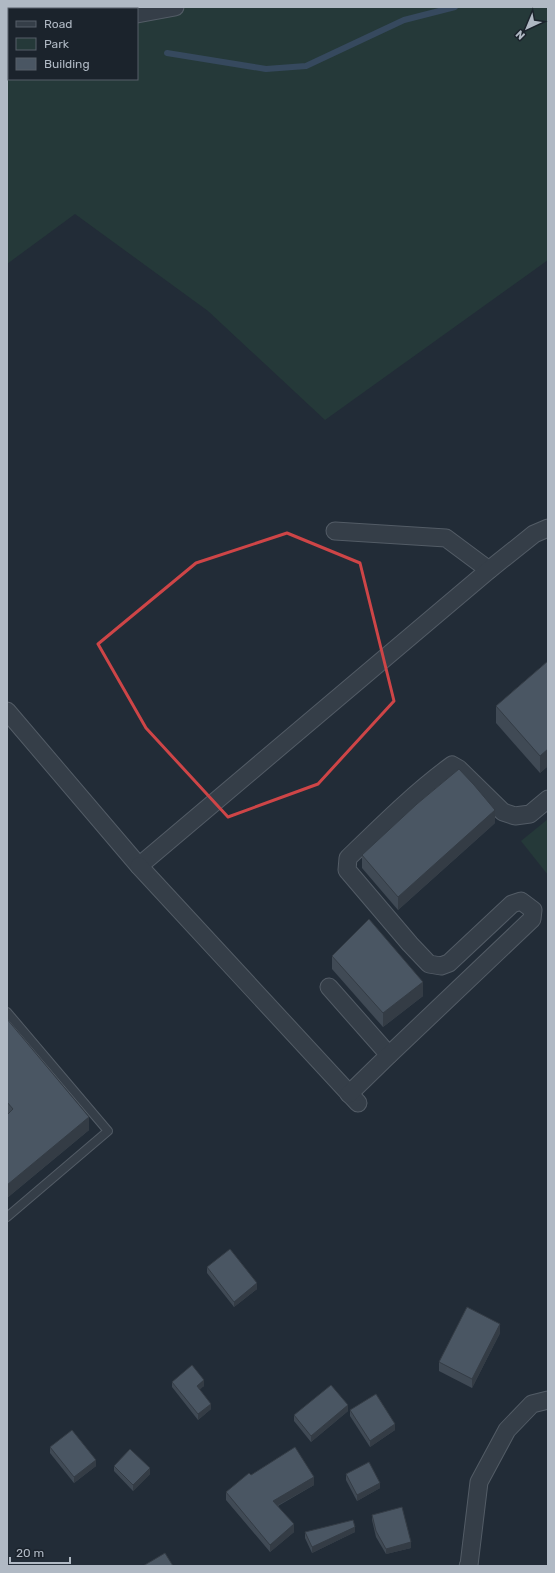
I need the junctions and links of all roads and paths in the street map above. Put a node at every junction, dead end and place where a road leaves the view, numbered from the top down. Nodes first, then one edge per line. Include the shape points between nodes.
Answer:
1 (175, 7) edge
2 (138, 14) edge
3 (548, 528) edge
4 (335, 531) dead end
5 (489, 570) junction
6 (7, 711) edge
7 (548, 799) edge
8 (139, 866) junction
9 (329, 987) dead end
10 (7, 1012) edge
11 (389, 1054) junction
12 (7, 1217) edge
13 (548, 1400) edge
14 (468, 1566) edge

1 - 2 street
3 - 5 street via 534,534
4 - 5 street via 446,538
5 - 8 street
6 - 8 street
7 - 11 street via 530,814 515,816 503,812 452,765 348,858 347,870 429,964 441,966 449,963 512,904 521,901 533,910 532,919
8 - 11 street via 353,1099
9 - 11 street
10 - 12 lane via 108,1131
13 - 14 street via 532,1404 507,1430 479,1482

